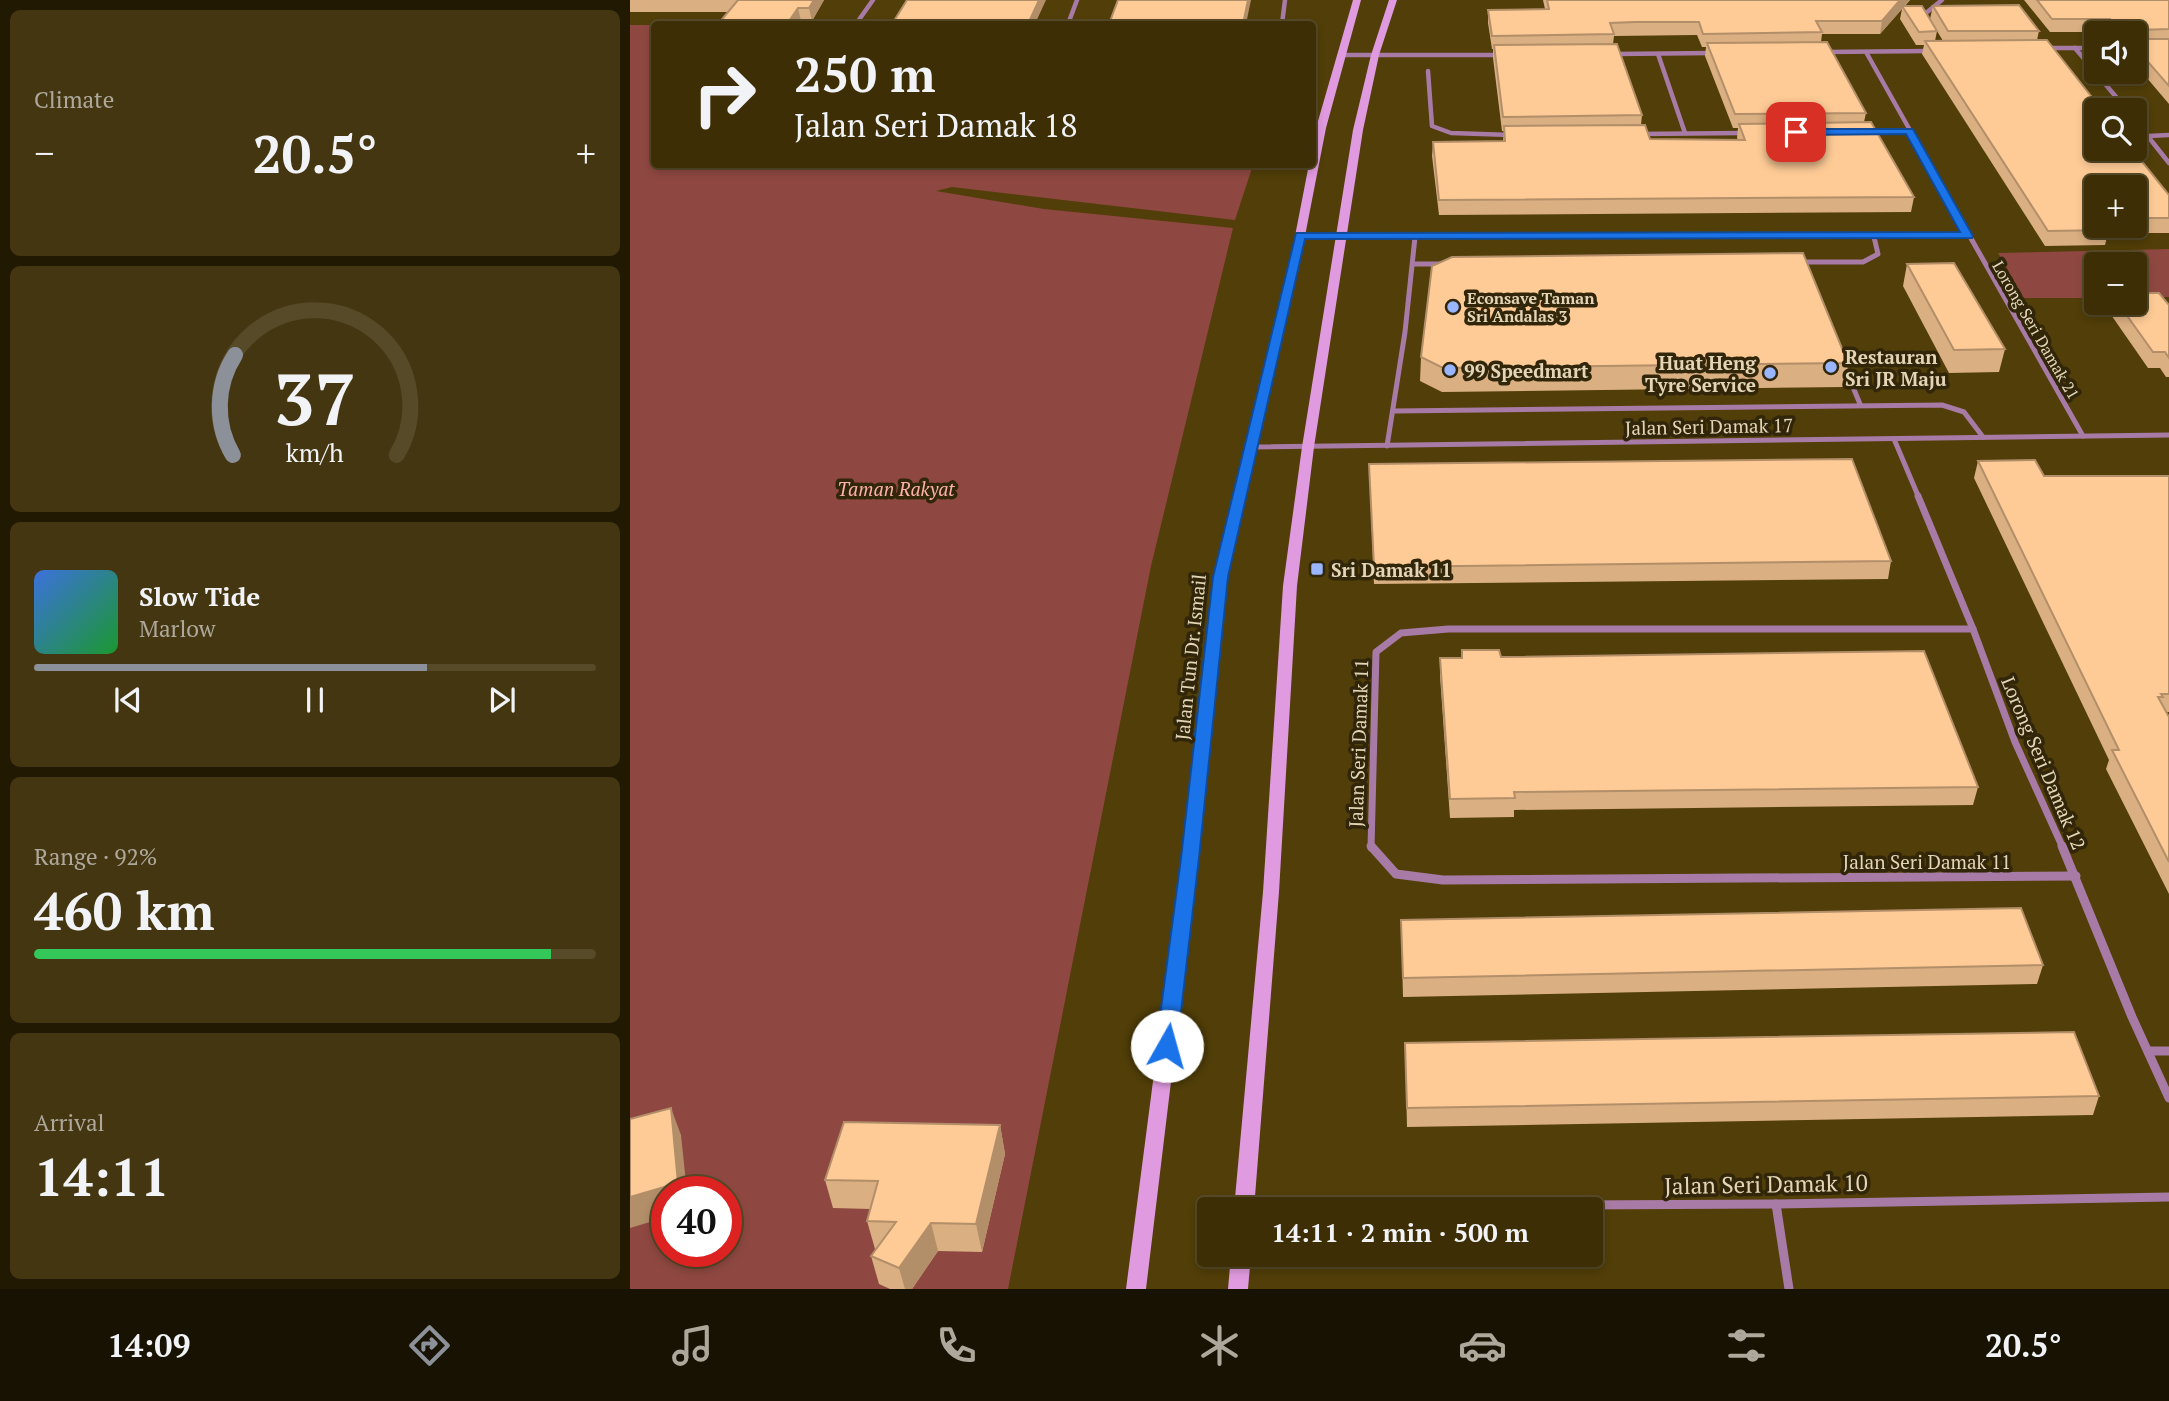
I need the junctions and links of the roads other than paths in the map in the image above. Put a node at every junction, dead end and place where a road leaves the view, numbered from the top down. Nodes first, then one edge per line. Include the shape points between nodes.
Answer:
1 (873, 0) edge
2 (1077, 0) edge
3 (1285, 0) edge
4 (1357, 0) edge
5 (1393, 0) edge
6 (1942, 0) edge
7 (858, 21) edge
8 (1069, 21) edge
9 (1283, 21) edge
10 (1931, 30) edge
11 (2075, 48) junction
12 (2084, 48) edge
13 (2033, 49) edge
14 (1943, 50) edge
15 (1813, 52) edge
16 (1866, 52) junction
17 (1722, 53) edge
18 (1607, 54) edge
19 (1658, 54) junction
20 (1340, 55) junction
21 (1375, 55) junction
22 (1506, 55) edge
23 (1428, 71) dead end
24 (2117, 98) edge
25 (1859, 131) edge
26 (1910, 131) junction
27 (1754, 132) edge
28 (1685, 133) junction
29 (1635, 134) edge
30 (1522, 135) edge
31 (2148, 135) joint
32 (2169, 135) edge
33 (1316, 154) edge
34 (2169, 163) edge
35 (1313, 168) edge
36 (1300, 236) junction
37 (1341, 236) junction
38 (1968, 236) junction
39 (1415, 237) junction
40 (1874, 237) junction
41 (1788, 262) edge
42 (1802, 262) junction
43 (1413, 264) junction
44 (1455, 264) edge
45 (1807, 274) edge
46 (1840, 356) edge
47 (1860, 404) junction
48 (1394, 411) junction
49 (2169, 435) edge
50 (2083, 436) junction
51 (1983, 437) junction
52 (1894, 439) junction
53 (1387, 446) junction
54 (1249, 447) junction
55 (1308, 447) junction
56 (1973, 629) junction
57 (2076, 876) junction
58 (2148, 1051) junction
59 (2169, 1051) edge
60 (2169, 1098) edge
61 (1245, 1197) edge
62 (2169, 1197) edge
63 (1776, 1204) junction
64 (1603, 1205) edge
65 (1240, 1267) edge
66 (1136, 1289) edge
67 (1238, 1289) edge
68 (1789, 1289) edge

1 - 7 street
2 - 8 street
3 - 9 street
4 - 20 street, Jalan Tun Dr. Ismail
5 - 21 street
6 - 10 street via 1926,13
11 - 12 street
11 - 13 street
11 - 24 street
14 - 16 street
15 - 16 street
16 - 26 street, Lorong Seri Damak 21
17 - 19 street
18 - 19 street
19 - 28 street
20 - 21 street
20 - 33 street, Jalan Tun Dr. Ismail
21 - 22 street
21 - 37 street
23 - 30 street via 1432,126 1451,133
25 - 26 street
26 - 38 street, Lorong Seri Damak 21
27 - 28 street
28 - 29 street
31 - 32 street
31 - 34 street
35 - 36 street, Jalan Tun Dr. Ismail
36 - 37 street
36 - 54 street, Jalan Tun Dr. Ismail
37 - 39 street
37 - 55 street
38 - 40 street
38 - 50 street, Lorong Seri Damak 21
39 - 40 street
39 - 43 street
40 - 42 street via 1878,254 1873,259
41 - 42 street
42 - 45 street
43 - 44 street
43 - 48 street
46 - 47 street
47 - 48 street
47 - 51 street via 1954,408 1964,412
48 - 53 street
49 - 50 street, Jalan Seri Damak 17
50 - 51 street, Jalan Seri Damak 17
51 - 52 street, Jalan Seri Damak 17
52 - 53 street, Jalan Seri Damak 17
52 - 56 street, Lorong Seri Damak 12
53 - 55 street, Jalan Seri Damak 17
54 - 55 street, Jalan Seri Damak 17
54 - 66 street, Jalan Tun Dr. Ismail via 1220,577 1189,871
55 - 61 street via 1290,586 1271,892
56 - 57 street, Lorong Seri Damak 12 via 2015,742
56 - 57 street, Jalan Seri Damak 11 via 1448,629 1401,633 1376,652 1371,848 1396,874 1443,880
57 - 58 street, Lorong Seri Damak 12
58 - 59 street
58 - 60 street, Lorong Seri Damak 12
62 - 63 street, Jalan Seri Damak 10
63 - 64 street, Jalan Seri Damak 10
63 - 68 street
65 - 67 street

